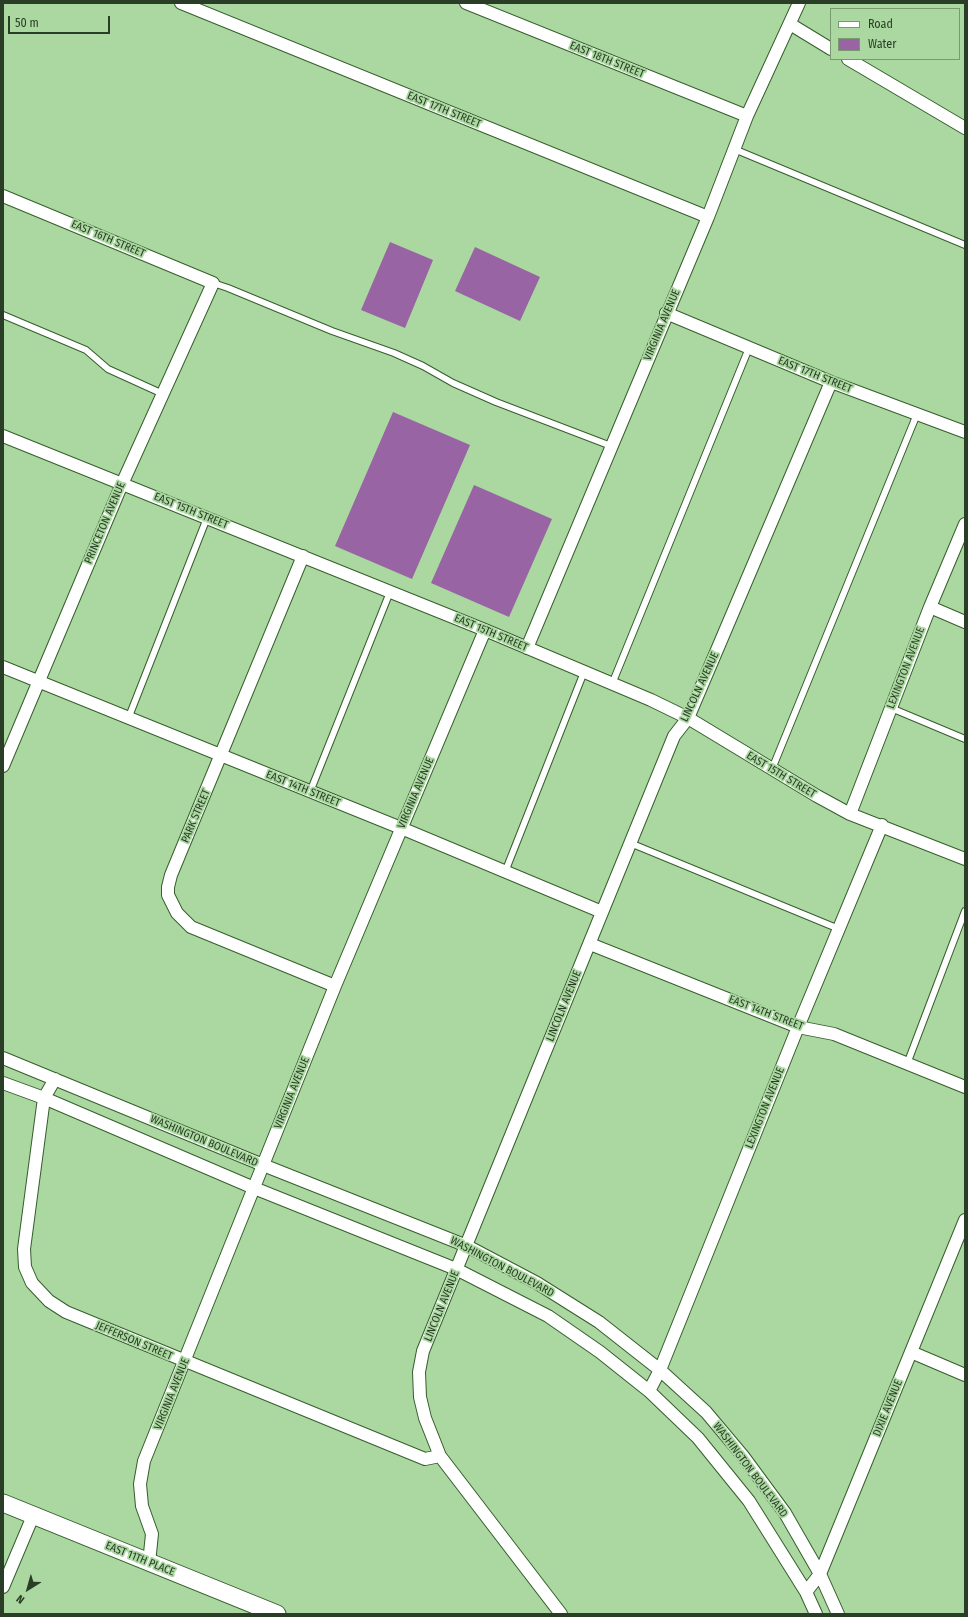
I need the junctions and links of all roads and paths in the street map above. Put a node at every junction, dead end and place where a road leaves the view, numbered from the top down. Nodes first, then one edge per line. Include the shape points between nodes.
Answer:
1 (181, 3) edge
2 (466, 3) edge
3 (797, 4) edge
4 (790, 24) junction
5 (830, 48) edge
6 (850, 60) edge
7 (747, 116) junction
8 (965, 128) edge
9 (734, 149) junction
10 (3, 196) edge
11 (708, 217) junction
12 (965, 244) edge
13 (213, 283) junction
14 (666, 314) junction
15 (3, 315) edge
16 (749, 348) junction
17 (831, 382) junction
18 (162, 394) junction
19 (917, 414) junction
20 (965, 432) edge
21 (3, 436) edge
22 (611, 446) junction
23 (122, 484) junction
24 (207, 518) junction
25 (965, 524) edge
26 (303, 556) junction
27 (390, 592) junction
28 (930, 608) junction
29 (965, 622) edge
30 (485, 630) junction
31 (527, 648) junction
32 (3, 667) edge
33 (584, 672) junction
34 (38, 682) junction
35 (612, 684) junction
36 (891, 708) junction
37 (688, 718) junction
38 (128, 719) junction
39 (965, 739) edge
40 (220, 756) junction
41 (3, 766) edge
42 (772, 769) junction
43 (310, 792) junction
44 (850, 814) junction
45 (882, 825) junction
46 (401, 828) junction
47 (630, 843) junction
48 (965, 859) edge
49 (505, 872) junction
50 (965, 911) edge
51 (602, 912) junction
52 (839, 929) junction
53 (590, 944) junction
54 (335, 986) junction
55 (798, 1027) junction
56 (3, 1058) edge
57 (907, 1064) junction
58 (55, 1079) junction
59 (3, 1083) edge
60 (965, 1087) edge
61 (3, 1091) edge
62 (44, 1098) junction
63 (263, 1165) junction
64 (254, 1188) junction
65 (965, 1220) edge
66 (467, 1246) junction
67 (456, 1269) junction
68 (911, 1352) junction
69 (185, 1362) junction
70 (660, 1370) junction
71 (965, 1375) edge
72 (649, 1391) junction
73 (440, 1456) junction
74 (3, 1503) edge
75 (33, 1516) junction
76 (149, 1563) junction
77 (820, 1574) junction
78 (3, 1587) edge
79 (806, 1592) junction
80 (277, 1614) edge
81 (561, 1614) edge
82 (816, 1614) edge
83 (838, 1614) edge

1 - 11 street, EAST 17TH STREET
2 - 7 street, EAST 18TH STREET
3 - 4 street, VIRGINIA AVENUE
4 - 5 street
4 - 7 street, VIRGINIA AVENUE
6 - 8 street
7 - 9 street, VIRGINIA AVENUE
9 - 11 street, VIRGINIA AVENUE
9 - 12 lane
10 - 13 street, EAST 16TH STREET
11 - 14 street, VIRGINIA AVENUE
13 - 18 street, PRINCETON AVENUE
13 - 22 lane via 394,353 496,402
14 - 16 street, EAST 17TH STREET
14 - 22 street, VIRGINIA AVENUE
15 - 18 lane via 86,350 108,369
16 - 17 street, EAST 17TH STREET
16 - 35 lane
17 - 19 street, EAST 17TH STREET
17 - 37 street, LINCOLN AVENUE
18 - 23 street, PRINCETON AVENUE
19 - 20 street, EAST 17TH STREET
19 - 42 lane
21 - 23 street, EAST 15TH STREET
22 - 31 street, VIRGINIA AVENUE
23 - 24 street, EAST 15TH STREET
23 - 34 street, PRINCETON AVENUE
24 - 26 street, EAST 15TH STREET
24 - 38 lane
25 - 28 street, LEXINGTON AVENUE
26 - 27 street, EAST 15TH STREET
26 - 40 street, PARK STREET
27 - 30 street, EAST 15TH STREET
27 - 43 lane
28 - 29 street
28 - 36 street, LEXINGTON AVENUE
30 - 31 street, EAST 15TH STREET
30 - 46 street, VIRGINIA AVENUE
31 - 33 street, EAST 15TH STREET
32 - 34 street, EAST 14TH STREET
33 - 35 street, EAST 15TH STREET
33 - 49 lane
34 - 38 street, EAST 14TH STREET
34 - 41 street, PRINCETON AVENUE
35 - 37 street, EAST 15TH STREET
36 - 39 lane
36 - 44 street, LEXINGTON AVENUE
37 - 42 street, EAST 15TH STREET
37 - 47 street, LINCOLN AVENUE via 674,736
38 - 40 street, EAST 14TH STREET
40 - 43 street, EAST 14TH STREET
40 - 54 street, PARK STREET via 172,874 168,887 171,904 183,921 191,927
42 - 44 street, EAST 15TH STREET
43 - 46 street, EAST 14TH STREET
44 - 45 street, EAST 15TH STREET
45 - 48 street, EAST 15TH STREET
45 - 52 street, LEXINGTON AVENUE
46 - 49 street, EAST 14TH STREET
46 - 54 street, VIRGINIA AVENUE
47 - 51 street, LINCOLN AVENUE
47 - 52 lane
49 - 51 street, EAST 14TH STREET
50 - 57 lane
51 - 53 street, LINCOLN AVENUE
52 - 55 street, LEXINGTON AVENUE
53 - 55 street, EAST 14TH STREET
53 - 66 street, LINCOLN AVENUE
54 - 63 street, VIRGINIA AVENUE
55 - 57 street, EAST 14TH STREET via 834,1034
55 - 70 street, LEXINGTON AVENUE
56 - 58 street, WASHINGTON BOULEVARD
57 - 60 street, EAST 14TH STREET
58 - 62 street, JEFFERSON STREET
58 - 63 street, WASHINGTON BOULEVARD
59 - 62 street, WASHINGTON BOULEVARD
61 - 62 street
62 - 64 street, WASHINGTON BOULEVARD
62 - 69 street, JEFFERSON STREET via 24,1249 25,1267 32,1283 49,1301 66,1312
63 - 64 street, VIRGINIA AVENUE
63 - 66 street, WASHINGTON BOULEVARD
64 - 67 street, WASHINGTON BOULEVARD
64 - 69 street, VIRGINIA AVENUE
65 - 68 street, DIXIE AVENUE
66 - 67 street, LINCOLN AVENUE
66 - 70 street, WASHINGTON BOULEVARD via 537,1283 593,1318
67 - 72 street, WASHINGTON BOULEVARD via 548,1316 600,1352
67 - 73 street, LINCOLN AVENUE via 423,1351 420,1372 420,1397 425,1418
68 - 71 street
68 - 77 street, DIXIE AVENUE
69 - 73 street, JEFFERSON STREET via 425,1459
69 - 76 street, VIRGINIA AVENUE via 144,1461 140,1484 142,1506 152,1534
70 - 72 street, LEXINGTON AVENUE
70 - 77 street, WASHINGTON BOULEVARD via 706,1412 743,1456 785,1513
72 - 79 street, WASHINGTON BOULEVARD via 698,1438 749,1501
73 - 81 street, LINCOLN AVENUE
74 - 75 street, EAST 11TH PLACE
75 - 76 street, EAST 11TH PLACE
75 - 78 street
76 - 80 street, EAST 11TH PLACE
77 - 79 street, DIXIE AVENUE
77 - 83 street, WASHINGTON BOULEVARD
79 - 82 street, WASHINGTON BOULEVARD

